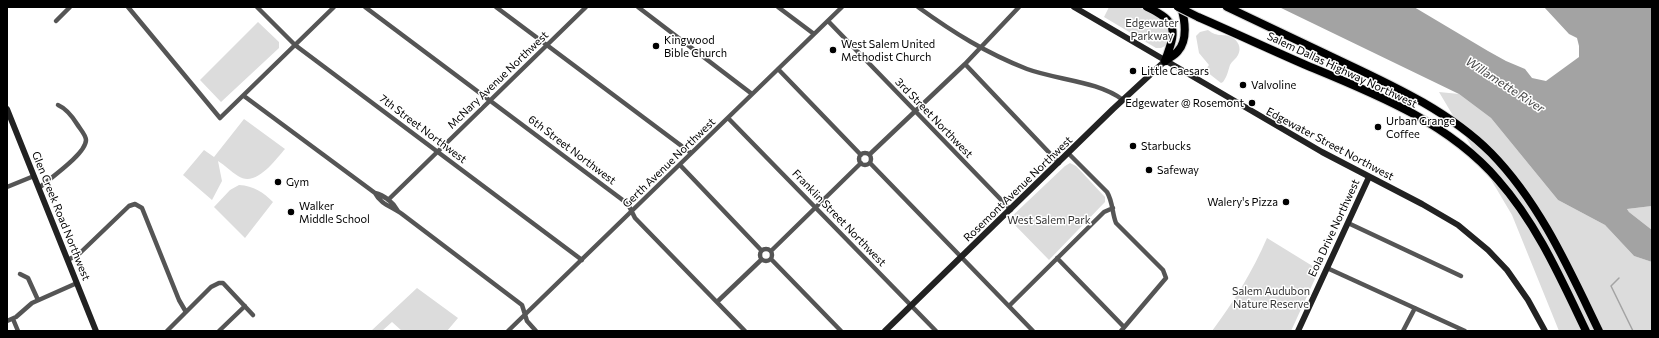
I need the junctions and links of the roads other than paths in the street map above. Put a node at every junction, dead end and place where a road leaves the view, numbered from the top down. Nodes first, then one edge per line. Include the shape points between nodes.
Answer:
1 (70, 7) edge
2 (128, 7) edge
3 (257, 7) edge
4 (334, 7) edge
5 (365, 7) edge
6 (496, 7) edge
7 (586, 7) edge
8 (638, 7) edge
9 (778, 7) edge
10 (842, 7) edge
11 (918, 7) edge
12 (1020, 7) edge
13 (1074, 7) edge
14 (1147, 7) edge
15 (1178, 7) edge
16 (1181, 7) edge
17 (1227, 7) edge
18 (56, 21) dead end
19 (828, 21) junction
20 (814, 34) junction
21 (295, 45) junction
22 (546, 45) junction
23 (979, 48) junction
24 (1165, 61) junction
25 (965, 64) junction
26 (778, 69) junction
27 (752, 94) junction
28 (244, 96) junction
29 (490, 100) junction
30 (1123, 100) junction
31 (58, 105) dead end
32 (7, 109) edge
33 (916, 111) junction
34 (728, 118) junction
35 (438, 151) junction
36 (691, 153) junction
37 (861, 154) junction
38 (870, 154) junction
39 (1068, 154) junction
40 (861, 163) junction
41 (870, 163) junction
42 (1059, 163) junction
43 (680, 165) junction
44 (34, 176) junction
45 (1369, 177) junction
46 (7, 187) edge
47 (39, 188) junction
48 (375, 193) junction
49 (388, 200) junction
50 (816, 207) junction
51 (1113, 208) junction
52 (398, 210) junction
53 (1011, 210) junction
54 (632, 211) junction
55 (1348, 223) junction
56 (761, 250) junction
57 (771, 251) junction
58 (962, 257) junction
59 (1057, 258) junction
60 (771, 259) junction
61 (68, 260) junction
62 (582, 260) junction
63 (761, 260) junction
64 (1327, 268) junction
65 (20, 274) dead end
66 (1461, 276) dead end
67 (77, 283) junction
68 (38, 300) junction
69 (717, 302) junction
70 (911, 305) junction
71 (245, 306) junction
72 (1008, 306) junction
73 (1415, 308) junction
74 (186, 312) junction
75 (526, 314) junction
76 (253, 315) dead end
77 (13, 319) junction
78 (7, 321) edge
79 (1122, 329) edge
80 (18, 331) edge
81 (96, 331) edge
82 (167, 331) edge
83 (219, 331) edge
84 (508, 331) edge
85 (536, 331) edge
86 (745, 331) edge
87 (841, 331) edge
88 (885, 331) edge
89 (936, 331) edge
90 (1033, 331) edge
91 (1298, 331) edge
92 (1403, 331) edge
93 (1465, 331) edge
94 (1545, 331) edge
95 (1586, 331) edge
96 (1599, 331) edge

1 - 18 street
2 - 28 street via 220,118
3 - 21 street, 7th Street Northwest
4 - 21 street
5 - 29 street, 6th Street Northwest
6 - 22 street
7 - 22 street, McNary Avenue Northwest
8 - 27 street
9 - 20 street
10 - 19 street, Gerth Avenue Northwest
11 - 23 street
12 - 23 street
13 - 24 main road, Edgewater Street Northwest
14 - 24 highway via 1167,18 1171,26 1172,41
15 - 95 highway, Salem Dallas Highway Northwest, bridge via 1388,101 1447,134 1469,151 1499,180 1529,221
16 - 24 highway via 1185,25 1184,38 1178,51
17 - 96 highway, Salem Dallas Highway Northwest via 1391,85 1445,116 1479,142 1508,173 1532,205 1567,266
19 - 20 street, Gerth Avenue Northwest
19 - 33 street, 3rd Street Northwest
20 - 26 street, Gerth Avenue Northwest
21 - 28 street
21 - 35 street, 7th Street Northwest
22 - 29 street, McNary Avenue Northwest
22 - 36 street
23 - 25 street
23 - 30 street via 1029,69 1106,90
24 - 30 main road, Rosemont Avenue Northwest
24 - 45 main road, Edgewater Street Northwest
25 - 33 street
25 - 42 street
26 - 27 street, Gerth Avenue Northwest
26 - 37 street
27 - 34 street, Gerth Avenue Northwest
28 - 48 street
29 - 35 street, McNary Avenue Northwest
29 - 54 street, 6th Street Northwest via 628,204
30 - 39 main road, Rosemont Avenue Northwest
31 - 47 street via 71,115 85,135 86,144 77,156
32 - 44 main road, Glen Creek Road Northwest
33 - 38 street
33 - 53 street, 3rd Street Northwest
34 - 36 street, Gerth Avenue Northwest
34 - 50 street, Franklin Street Northwest
35 - 49 street, McNary Avenue Northwest
35 - 62 street, 7th Street Northwest
36 - 43 street, Gerth Avenue Northwest
37 - 38 street
37 - 40 street
38 - 41 street
39 - 42 main road, Rosemont Avenue Northwest
39 - 51 street via 1107,192
40 - 41 street
40 - 50 street
41 - 58 street
42 - 53 main road, Rosemont Avenue Northwest
43 - 54 street, Gerth Avenue Northwest
43 - 56 street
44 - 46 street
44 - 47 main road, Glen Creek Road Northwest
45 - 55 main road, Eola Drive Northwest
45 - 94 main road, Edgewater Street Northwest via 1443,215 1479,242 1519,286
47 - 61 main road, Glen Creek Road Northwest
48 - 49 street
48 - 52 street via 392,209
49 - 52 street
50 - 57 street
50 - 70 street, Franklin Street Northwest
51 - 59 street via 1104,212
51 - 79 street via 1116,223 1163,270 1166,278
52 - 75 street via 522,305
53 - 58 main road, Rosemont Avenue Northwest
54 - 62 street, Gerth Avenue Northwest
54 - 69 street, 6th Street Northwest
55 - 64 main road, Eola Drive Northwest
55 - 66 street
56 - 57 street
56 - 63 street
57 - 60 street
58 - 70 main road, Rosemont Avenue Northwest
58 - 72 street
59 - 72 street
59 - 79 street
60 - 63 street
60 - 87 street
61 - 67 main road, Glen Creek Road Northwest
61 - 74 street via 80,253 129,206 135,204 142,208
62 - 75 street, Gerth Avenue Northwest
63 - 69 street
64 - 73 street
64 - 91 main road, Eola Drive Northwest
65 - 68 street via 28,278
67 - 68 street
67 - 81 main road, Glen Creek Road Northwest
68 - 77 street
69 - 86 street, 6th Street Northwest
70 - 88 main road, Rosemont Avenue Northwest
70 - 89 street, Franklin Street Northwest
71 - 74 street via 219,282
71 - 76 street
71 - 83 street
72 - 90 street
73 - 92 street
73 - 93 street
74 - 82 street
75 - 84 street, Gerth Avenue Northwest
75 - 85 street via 528,322
77 - 78 street
77 - 80 street

